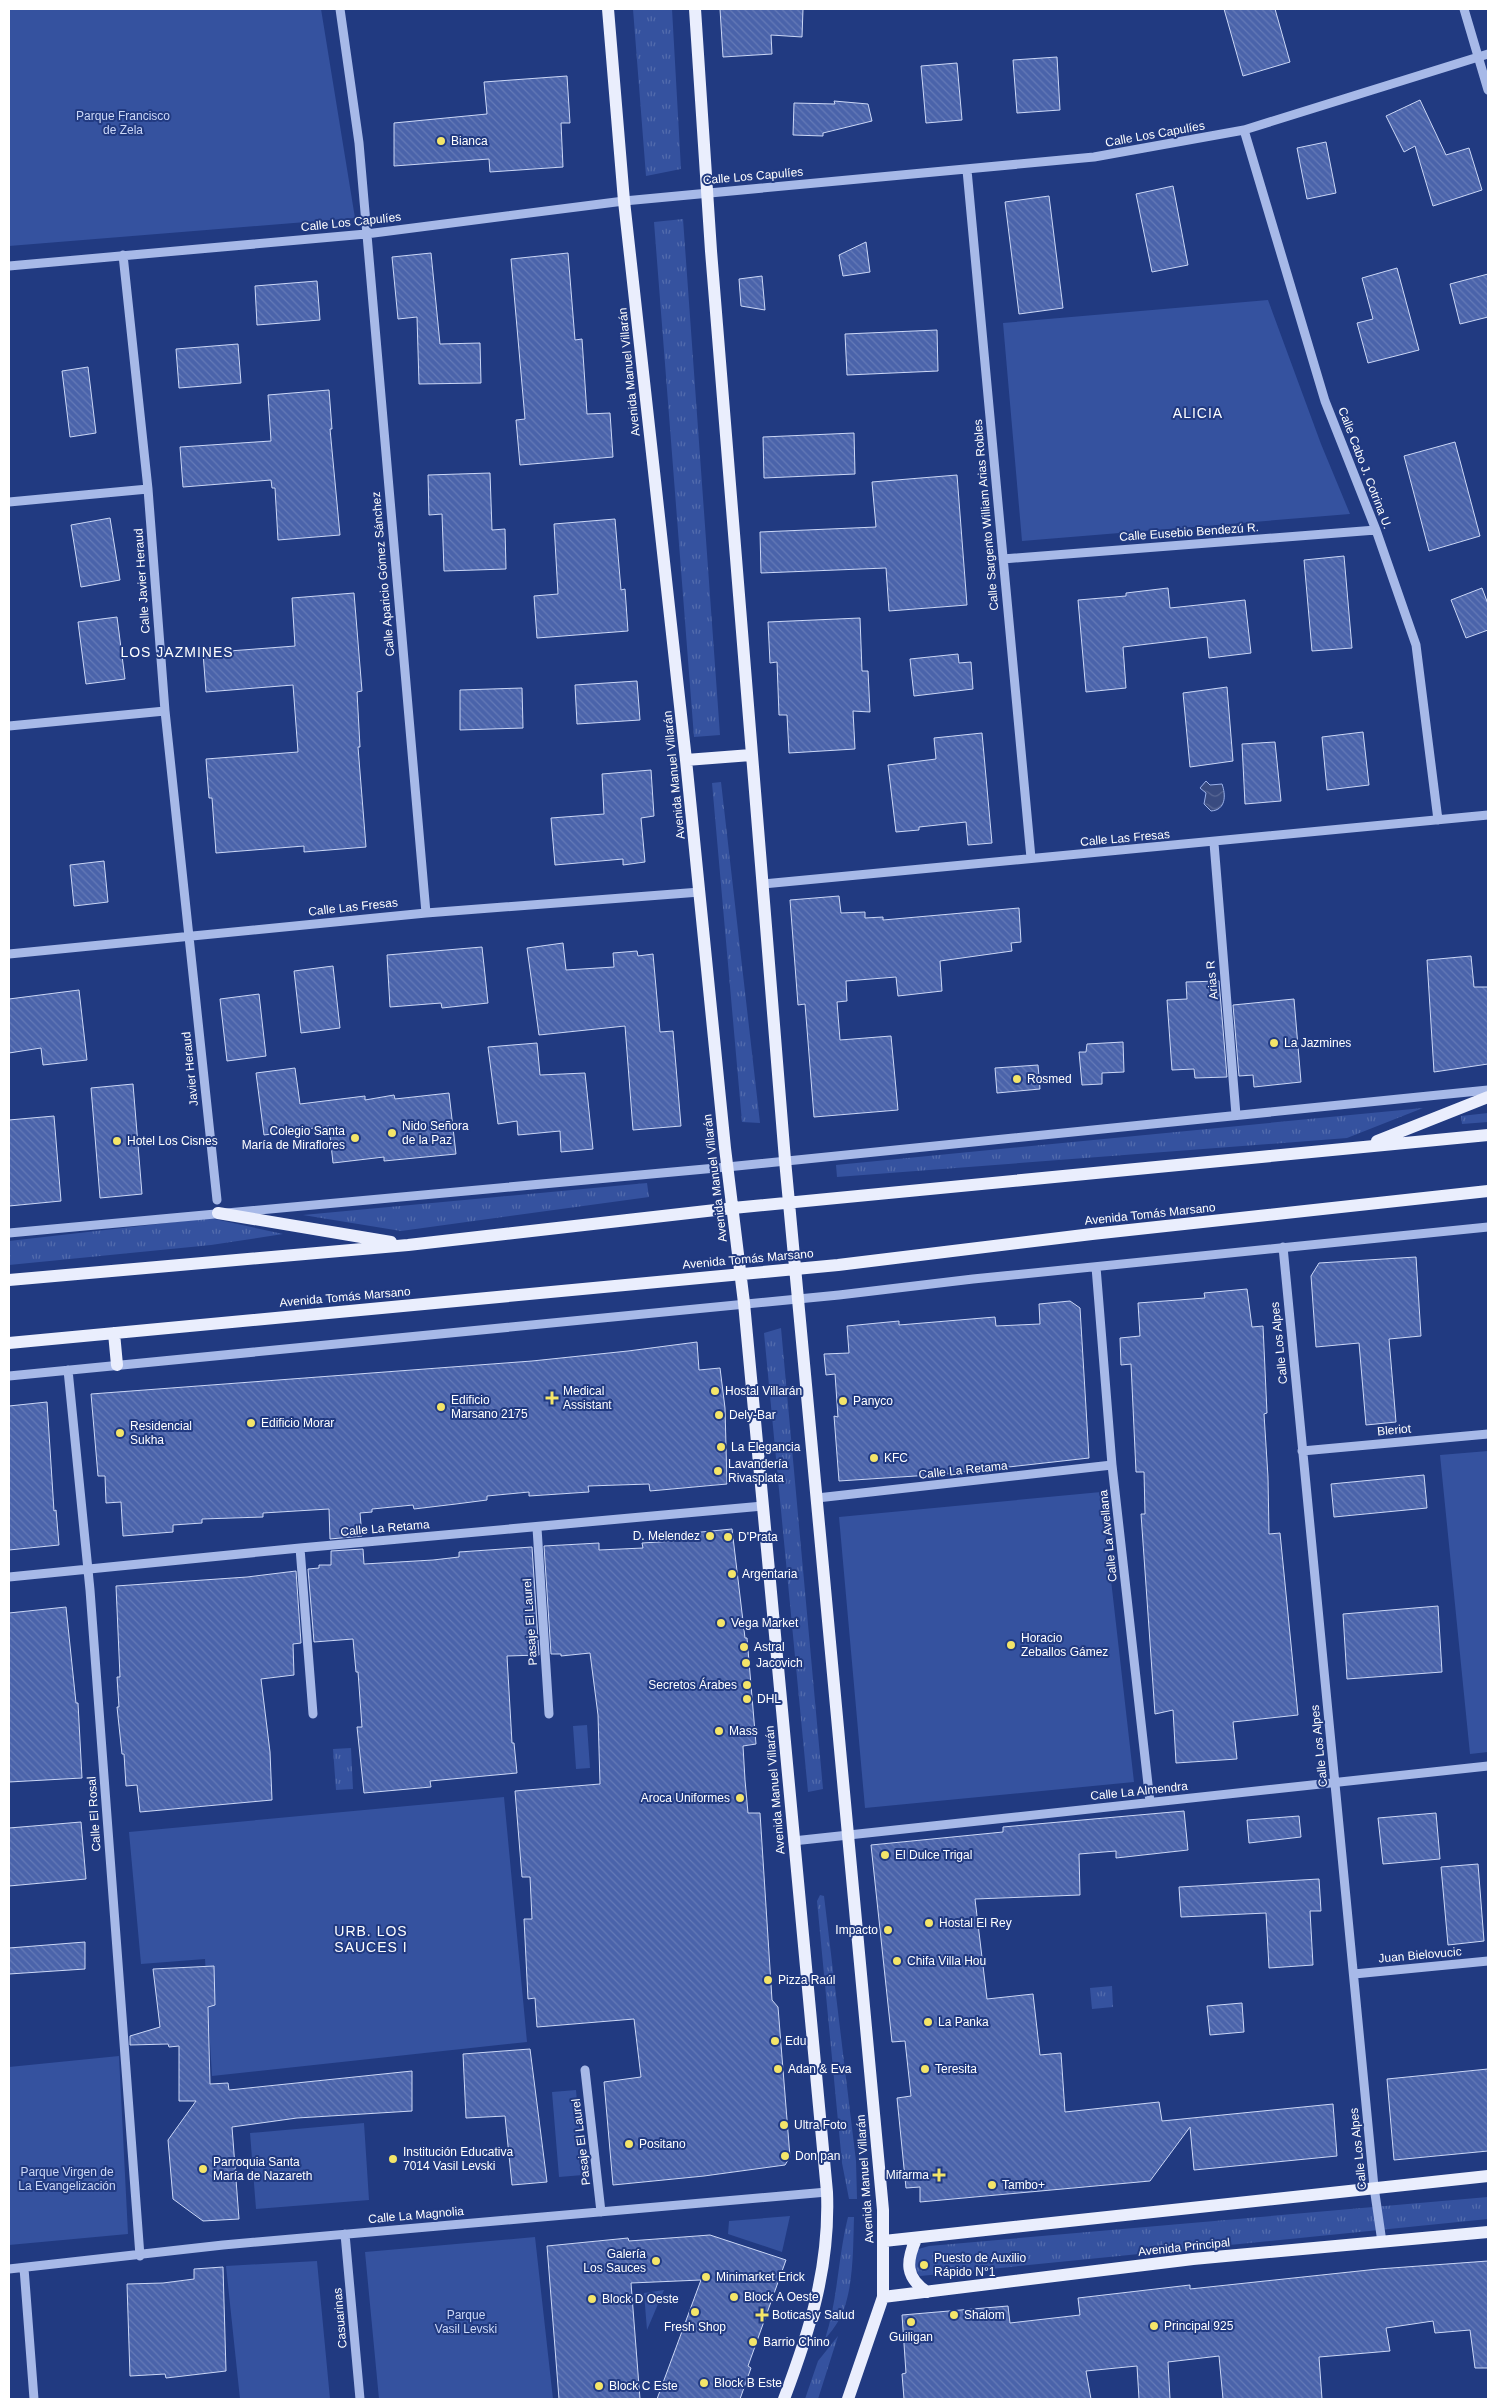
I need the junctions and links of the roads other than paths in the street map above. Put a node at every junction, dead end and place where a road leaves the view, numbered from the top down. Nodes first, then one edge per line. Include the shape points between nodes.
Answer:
1 (340, 9) edge
2 (608, 9) edge
3 (695, 9) edge
4 (1464, 9) edge
5 (1488, 54) edge
6 (1478, 57) junction
7 (1488, 90) edge
8 (1244, 130) junction
9 (967, 170) junction
10 (707, 193) junction
11 (624, 201) junction
12 (366, 234) junction
13 (123, 255) junction
14 (9, 266) edge
15 (148, 489) junction
16 (9, 502) edge
17 (1376, 530) junction
18 (1003, 559) junction
19 (165, 711) junction
20 (9, 726) edge
21 (751, 755) junction
22 (686, 760) junction
23 (1488, 815) edge
24 (1438, 820) junction
25 (1214, 843) junction
26 (1031, 858) junction
27 (763, 884) junction
28 (700, 892) junction
29 (426, 913) junction
30 (187, 936) junction
31 (9, 954) edge
32 (1488, 1090) edge
33 (1488, 1097) edge
34 (1236, 1115) junction
35 (1488, 1135) edge
36 (1362, 1147) junction
37 (785, 1160) junction
38 (727, 1166) junction
39 (1488, 1191) edge
40 (789, 1202) junction
41 (218, 1207) junction
42 (733, 1208) junction
43 (1488, 1227) edge
44 (9, 1233) edge
45 (408, 1245) junction
46 (1283, 1247) junction
47 (1096, 1267) junction
48 (796, 1269) junction
49 (740, 1274) junction
50 (9, 1280) edge
51 (799, 1298) junction
52 (744, 1303) junction
53 (114, 1333) junction
54 (9, 1343) edge
55 (117, 1365) junction
56 (68, 1370) junction
57 (9, 1376) edge
58 (1488, 1434) edge
59 (1302, 1451) junction
60 (1112, 1465) junction
61 (817, 1498) junction
62 (763, 1506) junction
63 (536, 1528) junction
64 (300, 1548) junction
65 (88, 1570) junction
66 (9, 1577) edge
67 (313, 1714) dead end
68 (548, 1714) dead end
69 (1488, 1766) edge
70 (1335, 1782) junction
71 (1150, 1802) junction
72 (848, 1834) junction
73 (793, 1841) junction
74 (1488, 1961) edge
75 (1354, 1974) junction
76 (585, 2070) dead end
77 (1488, 2176) edge
78 (1374, 2187) junction
79 (827, 2192) junction
80 (601, 2212) junction
81 (1488, 2232) edge
82 (344, 2234) junction
83 (916, 2239) junction
84 (884, 2241) junction
85 (1382, 2242) junction
86 (140, 2256) junction
87 (24, 2268) junction
88 (9, 2270) edge
89 (927, 2292) junction
90 (883, 2297) junction
91 (34, 2399) edge
92 (360, 2399) edge
93 (784, 2399) edge
94 (848, 2399) edge

1 - 12 street, Calle Aparicio Gómez Sánchez via 359,143
2 - 11 main road, Avenida Manuel Villarán
3 - 10 main road, Avenida Manuel Villarán
4 - 6 street
5 - 6 street, Calle Los Capulíes
6 - 7 street
6 - 8 street, Calle Los Capulíes
8 - 9 street, Calle Los Capulíes via 1094,157
8 - 17 street, Calle Cabo J. Cotrina U. via 1325,401
9 - 10 street, Calle Los Capulíes
9 - 18 street, Calle Sargento William Arias Robles
10 - 11 street, Calle Los Capulíes
10 - 21 main road, Avenida Manuel Villarán
11 - 12 street, Calle Los Capulíes
11 - 22 main road, Avenida Manuel Villarán
12 - 13 street, Calle Los Capulíes
12 - 29 street, Calle Aparicio Gómez Sánchez
13 - 14 street, Calle Los Capulíes
13 - 15 street, Calle Javier Heraud
15 - 16 street
15 - 19 street, Calle Javier Heraud
17 - 18 street, Calle Eusebio Bendezú R.
17 - 24 street, Calle Cabo J. Cotrina U. via 1416,645
18 - 26 street, Calle Sargento William Arias Robles
19 - 20 street
19 - 30 street, Calle Javier Heraud
21 - 22 main road
21 - 27 main road, Avenida Manuel Villarán
22 - 28 main road, Avenida Manuel Villarán
23 - 24 street, Calle Las Fresas
24 - 25 street, Calle Las Fresas
25 - 26 street, Calle Las Fresas
25 - 34 street, Arias R
26 - 27 street, Calle Las Fresas
27 - 37 main road, Avenida Manuel Villarán
28 - 29 street, Calle Las Fresas
28 - 38 main road, Avenida Manuel Villarán
29 - 30 street, Calle Las Fresas
30 - 31 street, Calle Las Fresas
30 - 41 street, Javier Heraud
32 - 34 street
33 - 36 main road
34 - 37 street
35 - 36 main road
36 - 40 main road
37 - 38 street
37 - 40 main road, Avenida Manuel Villarán
38 - 41 street
38 - 42 main road, Avenida Manuel Villarán
39 - 48 main road, Avenida Tomás Marsano
40 - 42 main road
40 - 48 main road, Avenida Manuel Villarán
41 - 44 street
41 - 45 main road
42 - 45 main road
42 - 49 main road, Avenida Manuel Villarán
43 - 46 street
45 - 50 main road
46 - 47 street
46 - 59 street, Calle Los Alpes
47 - 51 street
47 - 60 street, Calle La Avellana
48 - 49 main road, Avenida Tomás Marsano
48 - 51 main road, Avenida Manuel Villarán
49 - 52 main road, Avenida Manuel Villarán
49 - 53 main road, Avenida Tomás Marsano
51 - 52 street
51 - 61 main road, Avenida Manuel Villarán
52 - 55 street
52 - 62 main road, Avenida Manuel Villarán
53 - 54 main road, Avenida Tomás Marsano
53 - 55 main road
55 - 56 street
56 - 57 street
56 - 65 street, Calle El Rosal
58 - 59 street, Bleriot
59 - 70 street, Calle Los Alpes
60 - 61 street, Calle La Retama
60 - 71 street, Calle La Avellana
61 - 72 main road, Avenida Manuel Villarán
62 - 63 street, Calle La Retama
62 - 73 main road, Avenida Manuel Villarán
63 - 64 street, Calle La Retama
63 - 68 street, Pasaje El Laurel
64 - 65 street, Calle La Retama
64 - 67 street
65 - 66 street, Calle La Retama
65 - 86 street, Calle El Rosal
69 - 70 street, Calle La Almendra
70 - 71 street, Calle La Almendra
70 - 75 street, Calle Los Alpes
71 - 72 street, Calle La Almendra
72 - 73 street, Calle La Almendra
72 - 84 main road, Avenida Manuel Villarán
73 - 79 main road, Avenida Manuel Villarán
74 - 75 street, Juan Bielovucic
75 - 78 street, Calle Los Alpes
76 - 80 street, Pasaje El Laurel
77 - 78 main road
78 - 83 main road
78 - 85 street, Calle Los Alpes
79 - 80 street, Calle La Magnolia
79 - 93 main road, Avenida Manuel Villarán via 818,2296 804,2347
80 - 82 street, Calle La Magnolia
81 - 85 main road, Avenida Principal
82 - 86 street, Calle La Magnolia
82 - 92 street, Casuarinas
83 - 84 main road
83 - 89 main road via 910,2254 910,2273 916,2284
84 - 90 main road, Avenida Manuel Villarán
85 - 89 main road, Avenida Principal via 1201,2258
86 - 87 street, Calle La Magnolia
87 - 88 street, Calle La Magnolia
87 - 91 street
89 - 90 main road, Avenida Principal
90 - 94 main road, Avenida Manuel Villarán

